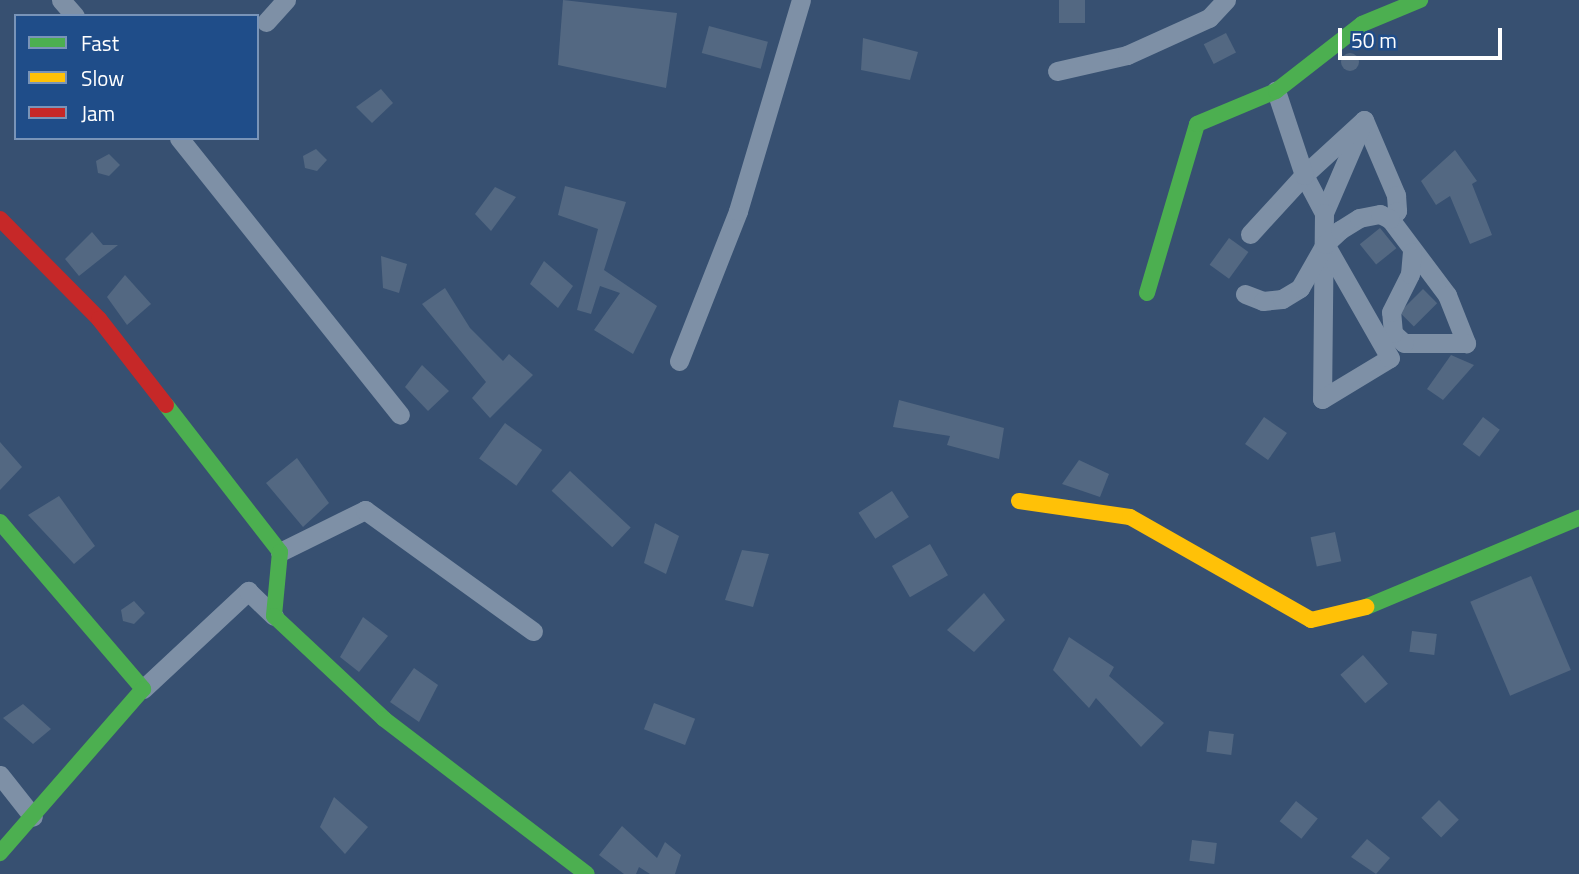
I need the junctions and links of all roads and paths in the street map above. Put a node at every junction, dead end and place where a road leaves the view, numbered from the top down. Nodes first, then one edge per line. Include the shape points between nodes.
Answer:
1 (61, 0) edge
2 (286, 0) edge
3 (801, 0) edge
4 (1226, 0) edge
5 (1420, 0) edge
6 (73, 14) edge
7 (266, 22) dead end
8 (1058, 71) dead end
9 (1276, 91) junction
10 (1364, 120) junction
11 (181, 140) edge
12 (1304, 175) junction
13 (1324, 213) junction
14 (0, 219) edge
15 (1390, 219) junction
16 (1250, 234) dead end
17 (1325, 244) junction
18 (1412, 252) junction
19 (1147, 293) dead end
20 (1245, 294) dead end
21 (679, 361) dead end
22 (400, 415) dead end
23 (1019, 500) dead end
24 (1579, 517) edge
25 (0, 522) edge
26 (280, 552) junction
27 (274, 616) junction
28 (533, 631) dead end
29 (143, 689) junction
30 (0, 775) edge
31 (33, 817) junction
32 (0, 853) edge
33 (587, 874) edge

1 - 6 street
2 - 7 street
3 - 21 street via 738,211
4 - 8 street via 1209,18 1127,55
5 - 9 street via 1362,24
9 - 12 street
9 - 19 street via 1197,124
10 - 12 street
10 - 13 street
10 - 15 street via 1396,195 1397,211
11 - 22 street
12 - 13 street
12 - 16 street
13 - 17 street
14 - 26 street via 99,319
15 - 17 street via 1380,214 1359,218
15 - 18 street
17 - 17 street via 1325,289 1322,399 1390,358
17 - 20 street via 1316,267 1282,299 1263,301
18 - 18 street via 1410,274 1391,312 1393,333 1405,342 1466,343 1447,295
23 - 24 street via 1130,517 1311,620 1343,616
25 - 29 street
26 - 27 street
26 - 28 street via 365,510
27 - 29 street via 248,591
27 - 33 street via 384,719
29 - 31 street
30 - 31 street
31 - 32 street

